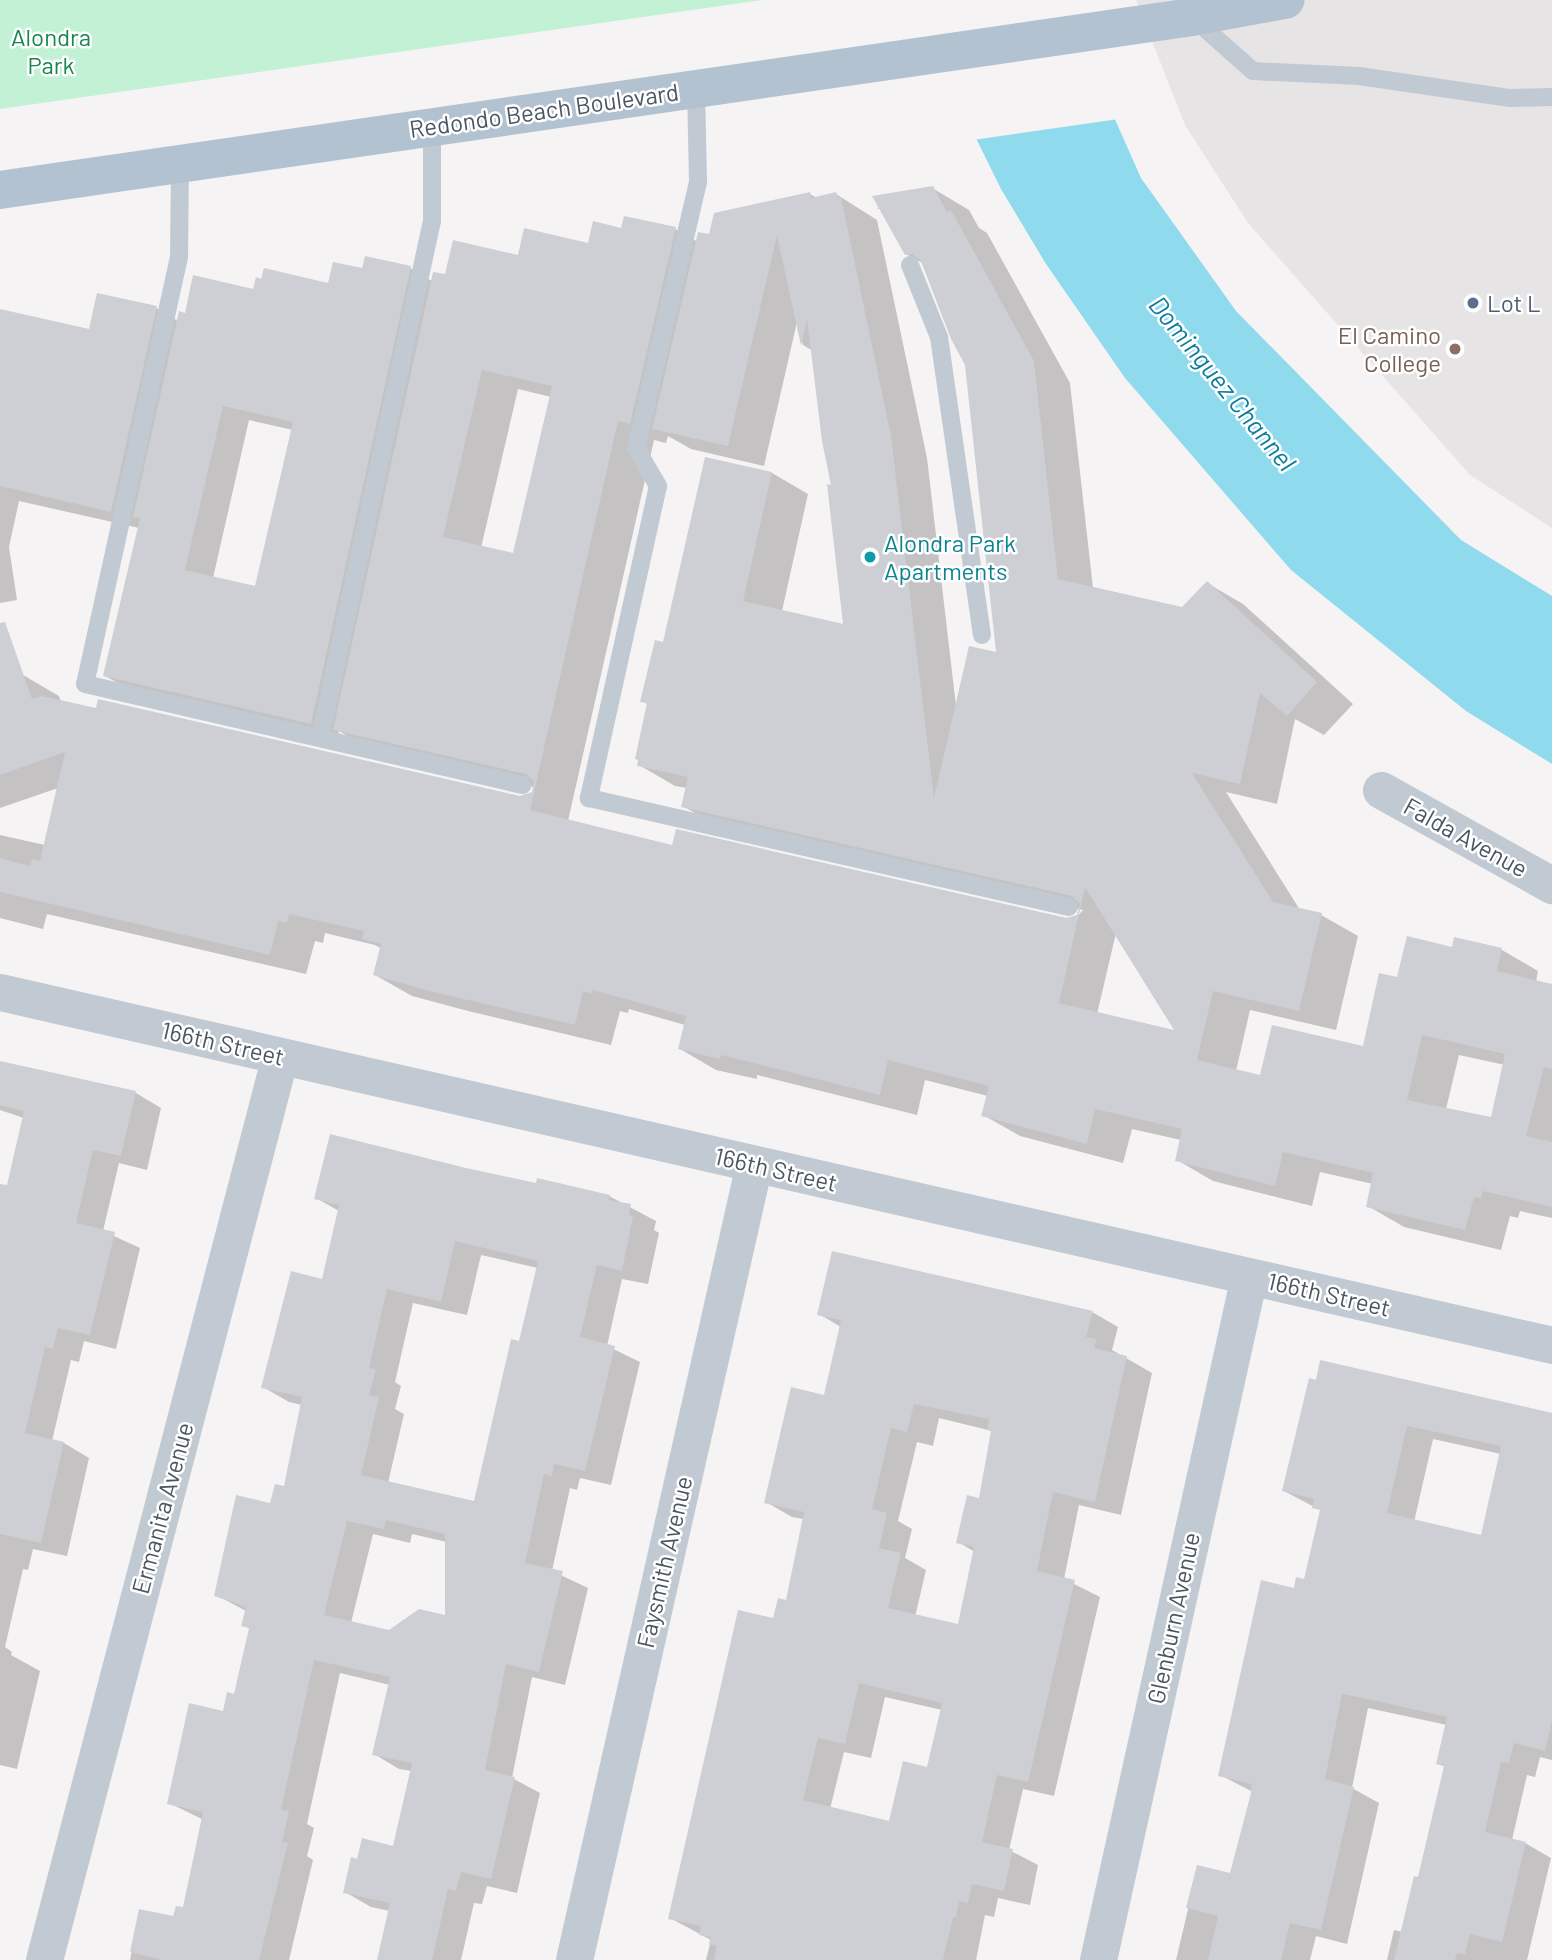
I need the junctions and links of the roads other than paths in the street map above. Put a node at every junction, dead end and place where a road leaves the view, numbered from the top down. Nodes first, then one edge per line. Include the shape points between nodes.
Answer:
1 (1285, 0) edge
2 (1190, 5) edge
3 (696, 88) junction
4 (1552, 97) edge
5 (432, 127) junction
6 (180, 164) junction
7 (0, 190) edge
8 (910, 265) dead end
9 (982, 635) dead end
10 (320, 738) junction
11 (523, 785) dead end
12 (1381, 789) dead end
13 (1552, 885) edge
14 (1069, 907) dead end
15 (0, 992) edge
16 (280, 1056) junction
17 (754, 1164) junction
18 (1249, 1276) junction
19 (1552, 1345) edge
20 (44, 1960) edge
21 (573, 1960) edge
22 (1098, 1960) edge

1 - 2 main road, Redondo Beach Boulevard
2 - 3 main road, Redondo Beach Boulevard via 1087,30
2 - 4 lane via 1253,71 1359,76 1510,98
3 - 5 main road, Redondo Beach Boulevard
3 - 14 lane via 698,182 636,448 658,485 589,798
5 - 6 main road, Redondo Beach Boulevard
5 - 10 lane via 432,221
6 - 7 main road, Redondo Beach Boulevard
6 - 10 lane via 179,257 85,684
8 - 9 lane via 939,337
10 - 11 lane
12 - 13 street, Falda Avenue
15 - 16 street, 166th Street
16 - 17 street, 166th Street
16 - 20 street, Ermanita Avenue
17 - 18 street, 166th Street
17 - 21 street, Faysmith Avenue
18 - 19 street, 166th Street
18 - 22 street, Glenburn Avenue

